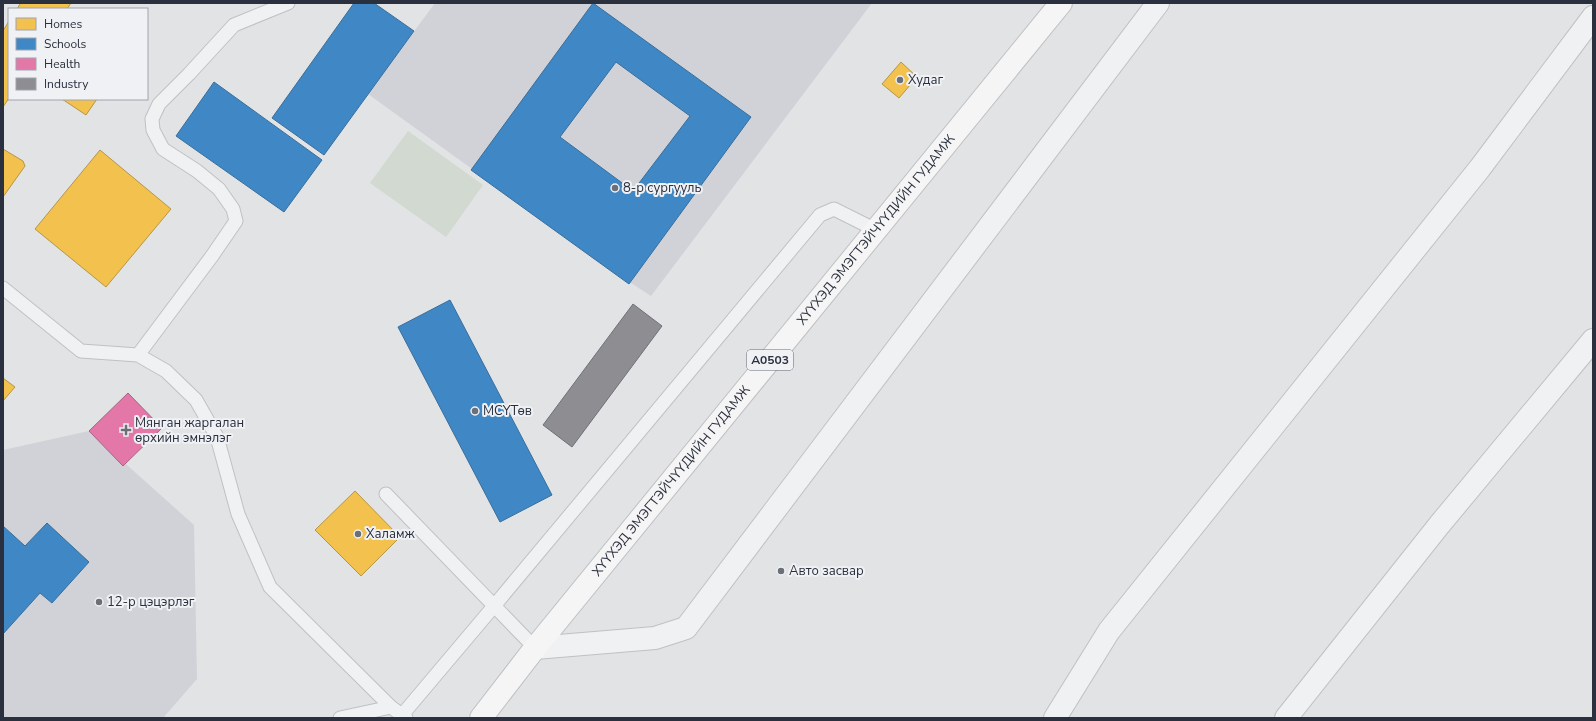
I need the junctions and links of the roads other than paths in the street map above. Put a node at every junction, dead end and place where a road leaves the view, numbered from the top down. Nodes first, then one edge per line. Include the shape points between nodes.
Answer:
1 (288, 3) edge
2 (1061, 3) edge
3 (1158, 3) edge
4 (1593, 17) edge
5 (876, 230) junction
6 (3, 288) edge
7 (1593, 340) edge
8 (138, 355) junction
9 (386, 494) dead end
10 (494, 606) junction
11 (535, 648) junction
12 (400, 713) edge
13 (340, 718) edge
14 (481, 718) edge
15 (1055, 718) edge
16 (1286, 718) edge

1 - 8 lane via 234,25 159,104 152,119 153,130 163,149 219,189 233,209 236,221
2 - 5 main road, ХҮҮХЭД ЭМЭГТЭЙЧҮҮДИЙН ГУДАМЖ / A0503
3 - 11 street via 686,628 654,638
4 - 15 street via 1480,168 1109,631
5 - 10 lane via 834,209 820,215
5 - 11 main road, ХҮҮХЭД ЭМЭГТЭЙЧҮҮДИЙН ГУДАМЖ / A0503
6 - 8 lane via 81,351
7 - 16 street via 1440,524
8 - 12 lane via 166,371 196,400 218,437 238,514 270,587
9 - 10 lane
10 - 11 lane
10 - 12 lane
11 - 14 main road, ХҮҮХЭД ЭМЭГТЭЙЧҮҮДИЙН ГУДАМЖ / A0503
12 - 13 lane

